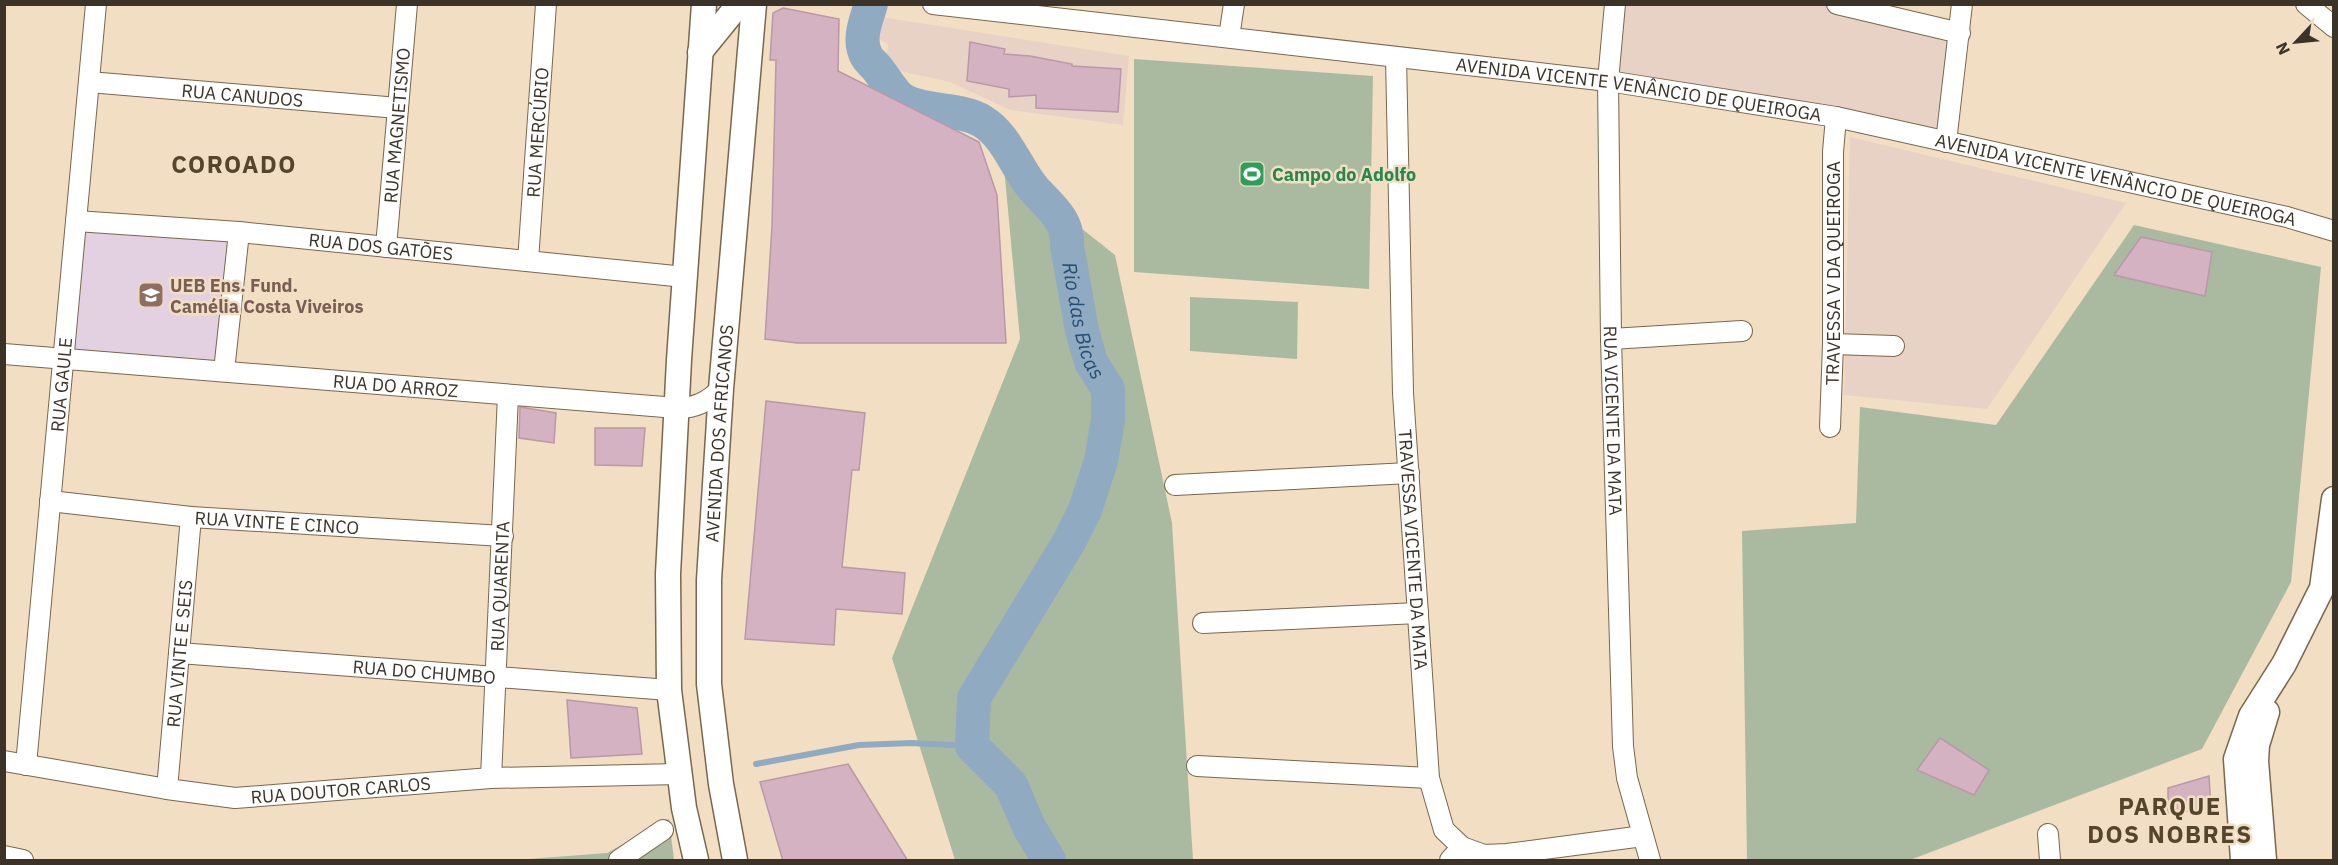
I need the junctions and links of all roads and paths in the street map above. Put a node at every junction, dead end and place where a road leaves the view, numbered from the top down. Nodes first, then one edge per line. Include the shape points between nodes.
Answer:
1 (96, 4) edge
2 (407, 4) edge
3 (546, 4) edge
4 (704, 4) edge
5 (739, 4) edge
6 (754, 4) edge
7 (933, 4) edge
8 (1234, 4) edge
9 (1615, 4) edge
10 (1837, 4) edge
11 (1962, 4) edge
12 (2306, 4) edge
13 (2334, 27) edge
14 (1960, 33) junction
15 (1228, 37) junction
16 (700, 52) junction
17 (1396, 58) junction
18 (1608, 81) junction
19 (89, 82) junction
20 (398, 108) junction
21 (1836, 117) junction
22 (1946, 142) junction
23 (76, 221) junction
24 (2334, 231) edge
25 (239, 232) junction
26 (386, 247) junction
27 (528, 261) junction
28 (685, 277) junction
29 (1742, 331) dead end
30 (1611, 339) junction
31 (1833, 344) junction
32 (1894, 346) dead end
33 (4, 354) edge
34 (63, 358) junction
35 (224, 371) junction
36 (721, 389) junction
37 (508, 394) junction
38 (677, 408) junction
39 (1830, 427) dead end
40 (1408, 472) junction
41 (1175, 485) dead end
42 (2334, 499) edge
43 (50, 501) junction
44 (191, 517) junction
45 (503, 536) junction
46 (1418, 613) junction
47 (1203, 623) dead end
48 (179, 653) junction
49 (2284, 664) junction
50 (496, 676) junction
51 (669, 690) junction
52 (4, 761) edge
53 (26, 765) junction
54 (1197, 766) dead end
55 (679, 774) junction
56 (491, 778) junction
57 (1429, 778) junction
58 (167, 789) junction
59 (663, 830) dead end
60 (2048, 834) dead end
61 (1643, 836) junction
62 (1456, 854) edge
63 (4, 855) edge
64 (22, 861) edge
65 (619, 861) edge
66 (696, 861) edge
67 (735, 861) edge
68 (1650, 861) edge
69 (2050, 861) edge
70 (2242, 861) edge
71 (2264, 861) edge

1 - 19 street, RUA GAULE
2 - 20 street, RUA MAGNETISMO
3 - 27 street, RUA MERCÚRIO
4 - 16 main road
5 - 16 main road
6 - 36 main road, AVENIDA DOS AFRICANOS
7 - 15 street, AVENIDA VICENTE VENÂNCIO DE QUEIROGA
8 - 15 street
9 - 18 street, RUA VICENTE DA MATA
10 - 14 street
11 - 14 street
12 - 13 street
14 - 22 street
15 - 17 street, AVENIDA VICENTE VENÂNCIO DE QUEIROGA
16 - 28 main road
17 - 18 street, AVENIDA VICENTE VENÂNCIO DE QUEIROGA
17 - 40 street, TRAVESSA VICENTE DA MATA
18 - 21 street, AVENIDA VICENTE VENÂNCIO DE QUEIROGA
18 - 30 street, RUA VICENTE DA MATA
19 - 20 street, RUA CANUDOS
19 - 23 street, RUA GAULE
20 - 26 street, RUA MAGNETISMO
21 - 22 street, AVENIDA VICENTE VENÂNCIO DE QUEIROGA
21 - 31 street, TRAVESSA V DA QUEIROGA
22 - 24 street, AVENIDA VICENTE VENÂNCIO DE QUEIROGA via 2287,217
23 - 25 street, RUA DOS GATÕES
23 - 34 street, RUA GAULE
25 - 26 street, RUA DOS GATÕES
25 - 35 street
26 - 27 street, RUA DOS GATÕES
27 - 28 street, RUA DOS GATÕES
28 - 38 main road
29 - 30 street
30 - 61 street, RUA VICENTE DA MATA via 1623,746 1627,778
31 - 32 street
31 - 39 street, TRAVESSA V DA QUEIROGA
33 - 34 street, RUA DO ARROZ
34 - 35 street, RUA DO ARROZ
34 - 43 street, RUA GAULE
35 - 37 street, RUA DO ARROZ
36 - 38 street, RUA DO ARROZ via 693,408
36 - 67 main road, AVENIDA DOS AFRICANOS via 709,580 709,684
37 - 38 street, RUA DO ARROZ
37 - 45 street, RUA QUARENTA
38 - 51 main road via 668,574
40 - 41 street
40 - 46 street, TRAVESSA VICENTE DA MATA
42 - 49 main road via 2322,588
43 - 44 street, RUA VINTE E CINCO
43 - 53 street, RUA GAULE
44 - 45 street, RUA VINTE E CINCO
44 - 48 street, RUA VINTE E SEIS
45 - 50 street, RUA QUARENTA
46 - 47 street
46 - 57 street, TRAVESSA VICENTE DA MATA
48 - 50 street, RUA DO CHUMBO
48 - 58 street, RUA VINTE E SEIS
49 - 70 main road via 2251,716 2236,759
49 - 71 main road via 2257,745
50 - 51 street, RUA DO CHUMBO
50 - 56 street, RUA QUARENTA
51 - 55 main road
52 - 53 street, RUA DOUTOR CARLOS
53 - 58 street, RUA DOUTOR CARLOS
54 - 57 street
55 - 56 street, RUA DOUTOR CARLOS
55 - 66 main road
56 - 58 street, RUA DOUTOR CARLOS via 236,798
57 - 62 street, TRAVESSA VICENTE DA MATA via 1444,830
59 - 65 street
60 - 69 street
61 - 62 street, TRAVESSA VICENTE DA MATA via 1507,854
61 - 68 street, RUA VICENTE DA MATA
63 - 64 street

